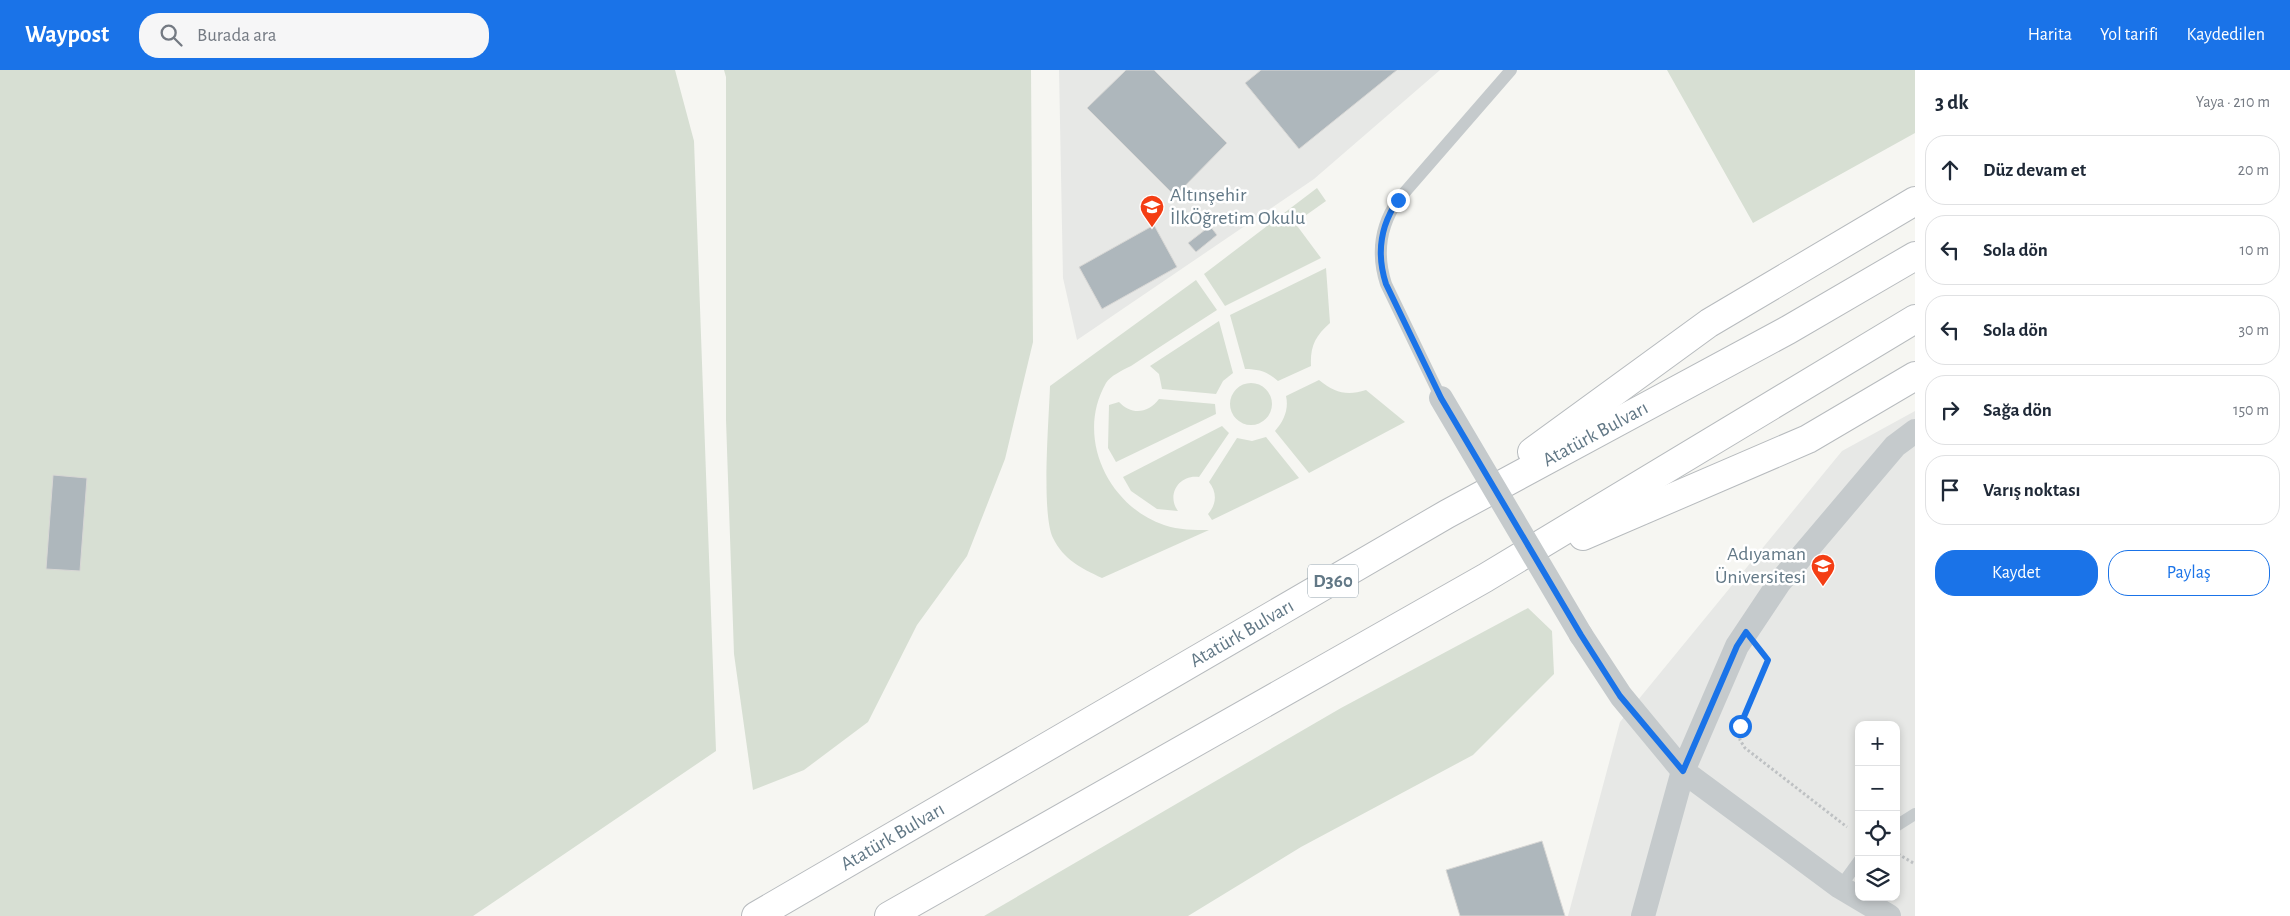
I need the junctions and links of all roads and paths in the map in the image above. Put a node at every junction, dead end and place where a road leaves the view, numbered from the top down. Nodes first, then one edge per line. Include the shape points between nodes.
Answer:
1 (1511, 70) edge
2 (1915, 200) edge
3 (1915, 256) edge
4 (1915, 319) edge
5 (1915, 376) edge
6 (1441, 398) joint
7 (1915, 431) edge
8 (1447, 514) junction
9 (1485, 578) junction
10 (1746, 632) junction
11 (1683, 771) junction
12 (1915, 814) edge
13 (1900, 823) edge
14 (1847, 826) dead end
15 (1900, 855) edge
16 (1915, 864) edge
17 (1855, 866) edge
18 (1840, 887) junction
19 (756, 916) edge
20 (889, 916) edge
21 (1643, 916) edge
22 (1889, 916) edge

1 - 6 lane via 1398,200 1390,212 1381,240 1386,284
2 - 8 highway via 1709,323
3 - 8 highway, Atatürk Bulvarı / D360 via 1788,330
4 - 9 highway
5 - 9 highway via 1808,439
6 - 11 street, bridge via 1620,696
7 - 10 street via 1895,446 1778,583
8 - 19 highway, Atatürk Bulvarı / D360
9 - 20 highway
10 - 11 street
10 - 14 path via 1768,660 1740,726 1740,740 1745,748
11 - 18 street
11 - 21 street
12 - 13 lane
15 - 16 path
17 - 18 lane
18 - 22 street

